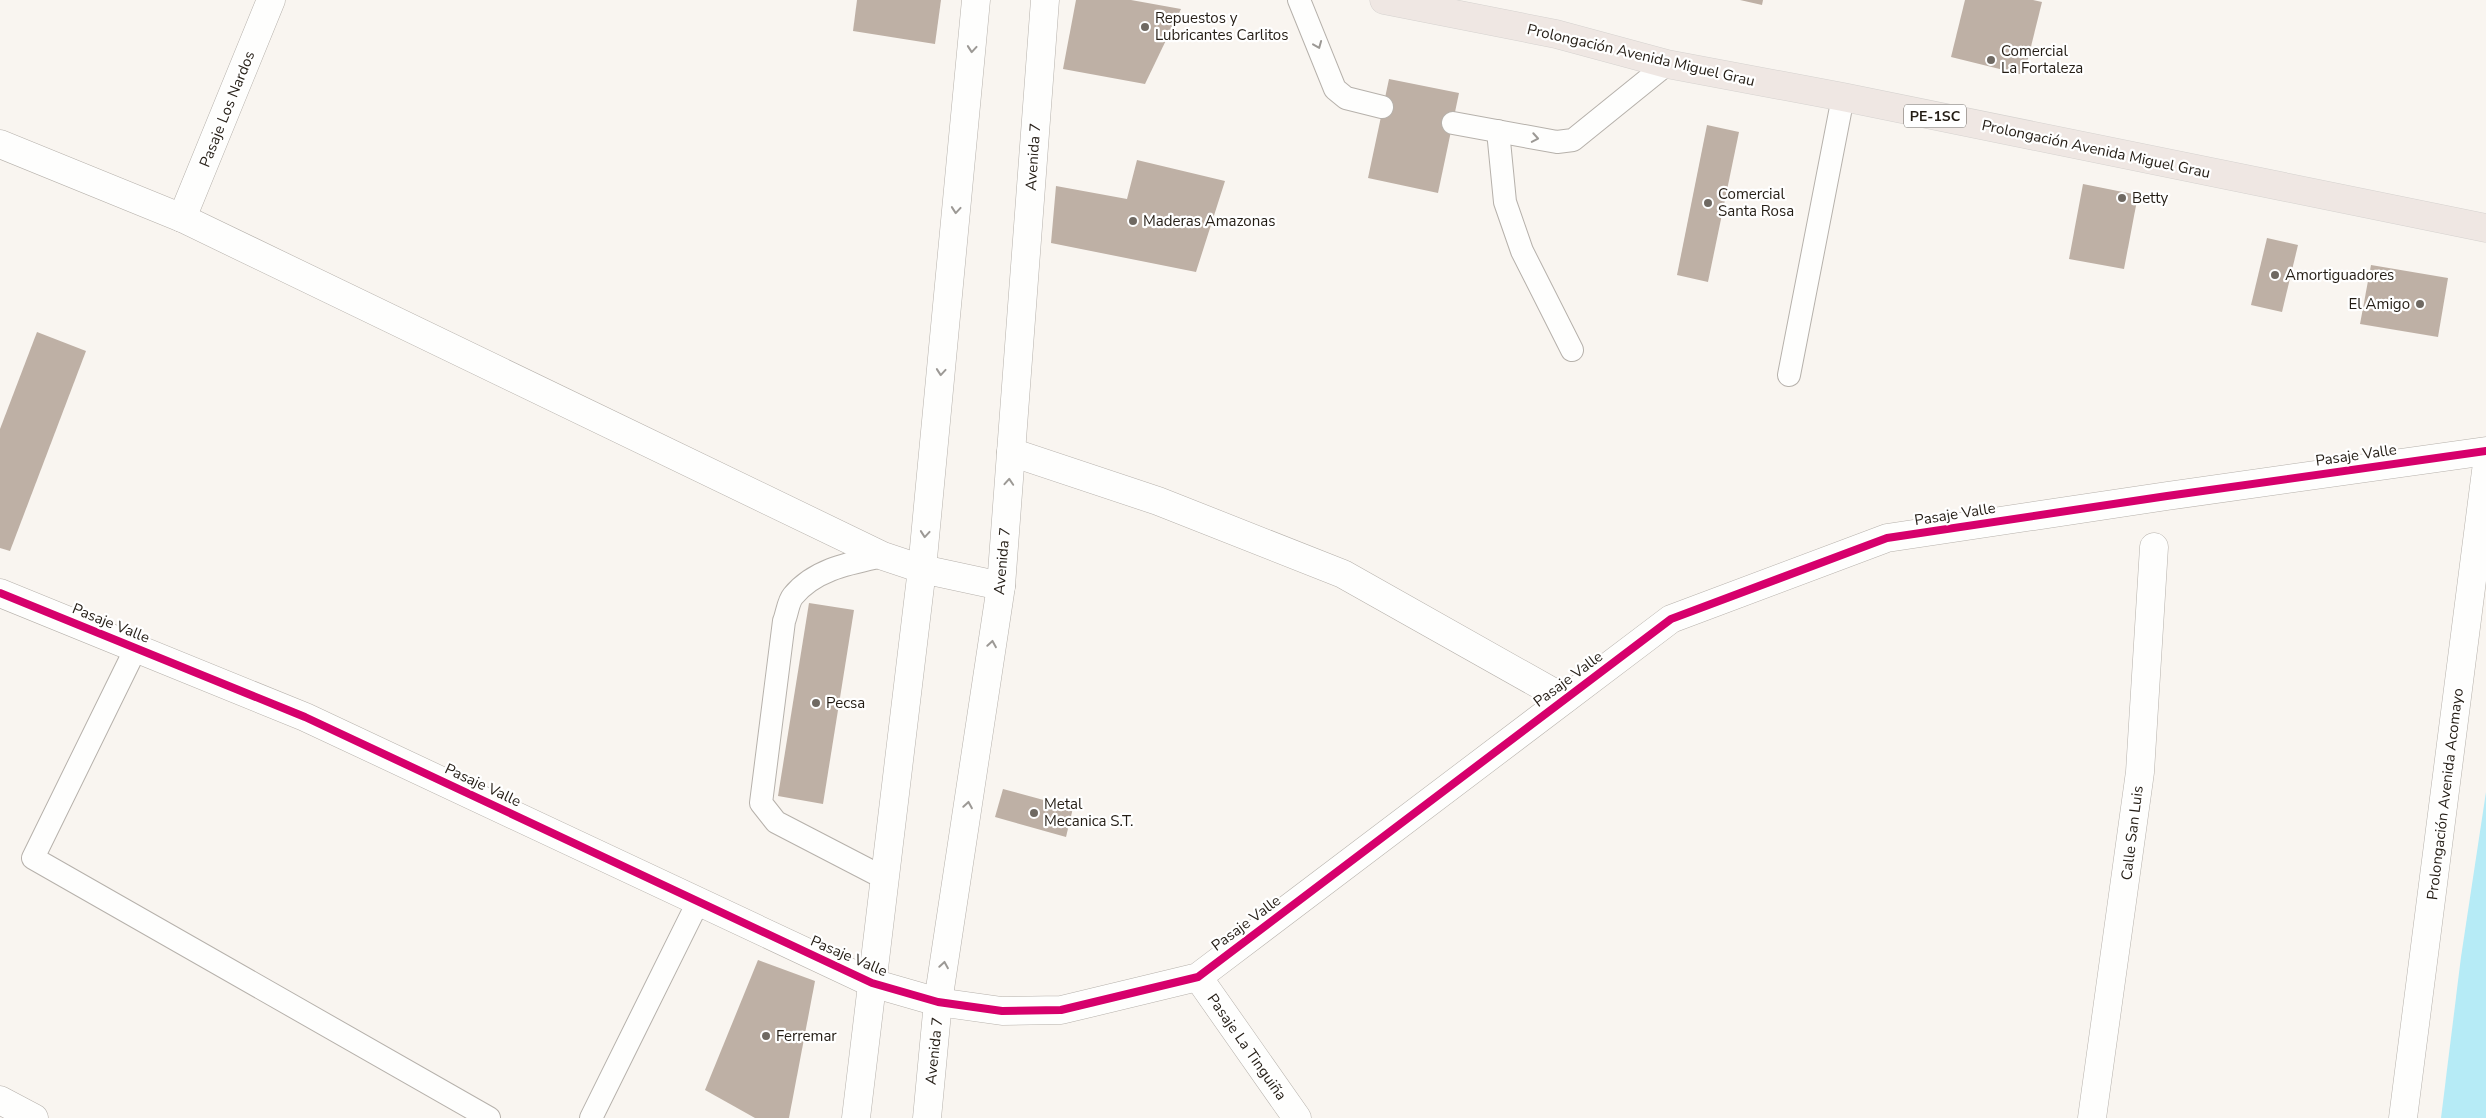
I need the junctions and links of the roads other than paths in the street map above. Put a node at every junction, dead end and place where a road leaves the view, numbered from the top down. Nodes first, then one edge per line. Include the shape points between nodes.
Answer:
1 (271, 0) edge
2 (976, 0) edge
3 (1044, 0) edge
4 (1300, 0) edge
5 (1384, 0) edge
6 (1667, 64) junction
7 (1843, 97) junction
8 (1382, 107) dead end
9 (1453, 123) dead end
10 (1498, 131) junction
11 (0, 144) edge
12 (182, 218) junction
13 (2486, 228) edge
14 (1572, 350) dead end
15 (1789, 375) dead end
16 (2486, 451) edge
17 (1012, 452) junction
18 (2486, 471) edge
19 (2154, 547) dead end
20 (883, 556) junction
21 (922, 569) junction
22 (1001, 586) junction
23 (0, 593) edge
24 (136, 648) junction
25 (1565, 699) junction
26 (884, 878) junction
27 (698, 902) junction
28 (1198, 977) junction
29 (872, 983) junction
30 (938, 1002) junction
31 (0, 1100) edge
32 (34, 1118) edge
33 (489, 1118) edge
34 (591, 1118) edge
35 (856, 1118) edge
36 (927, 1118) edge
37 (1297, 1118) edge
38 (2092, 1118) edge
39 (2403, 1118) edge

1 - 12 street, Pasaje Los Nardos
2 -> 21 street
3 - 17 street, Avenida 7
4 -> 8 lane via 1335,89 1346,98
5 - 6 main road, Prolongación Avenida Miguel Grau / PE-1SC via 1556,34
6 - 7 main road, Prolongación Avenida Miguel Grau / PE-1SC
10 -> 6 lane via 1557,142 1573,140
7 - 13 main road, Prolongación Avenida Miguel Grau / PE-1SC
7 - 15 lane
9 - 10 lane
10 - 14 lane via 1505,202 1522,251
11 - 12 street
12 - 20 street
16 - 25 street, Pasaje Valle via 1887,538 1670,619
22 -> 17 street, Avenida 7
17 - 25 street via 1158,501 1343,574
18 - 39 street, Prolongación Avenida Acomayo
19 - 38 street, Calle San Luis via 2140,772
20 - 21 street
20 - 26 lane via 836,567 809,581 792,597 784,621 762,803 776,822
21 - 22 street
21 - 26 street
30 -> 22 street, Avenida 7
23 - 24 street, Pasaje Valle
24 - 27 street, Pasaje Valle via 305,717
24 - 33 lane via 33,858
25 - 28 street, Pasaje Valle
26 - 29 street
27 - 29 street, Pasaje Valle
27 - 34 lane
28 - 30 street, Pasaje Valle via 1061,1010 1002,1011
28 - 37 street, Pasaje La Tinguiña
29 - 30 street, Pasaje Valle
29 - 35 street
30 - 36 street, Avenida 7
31 - 32 street

